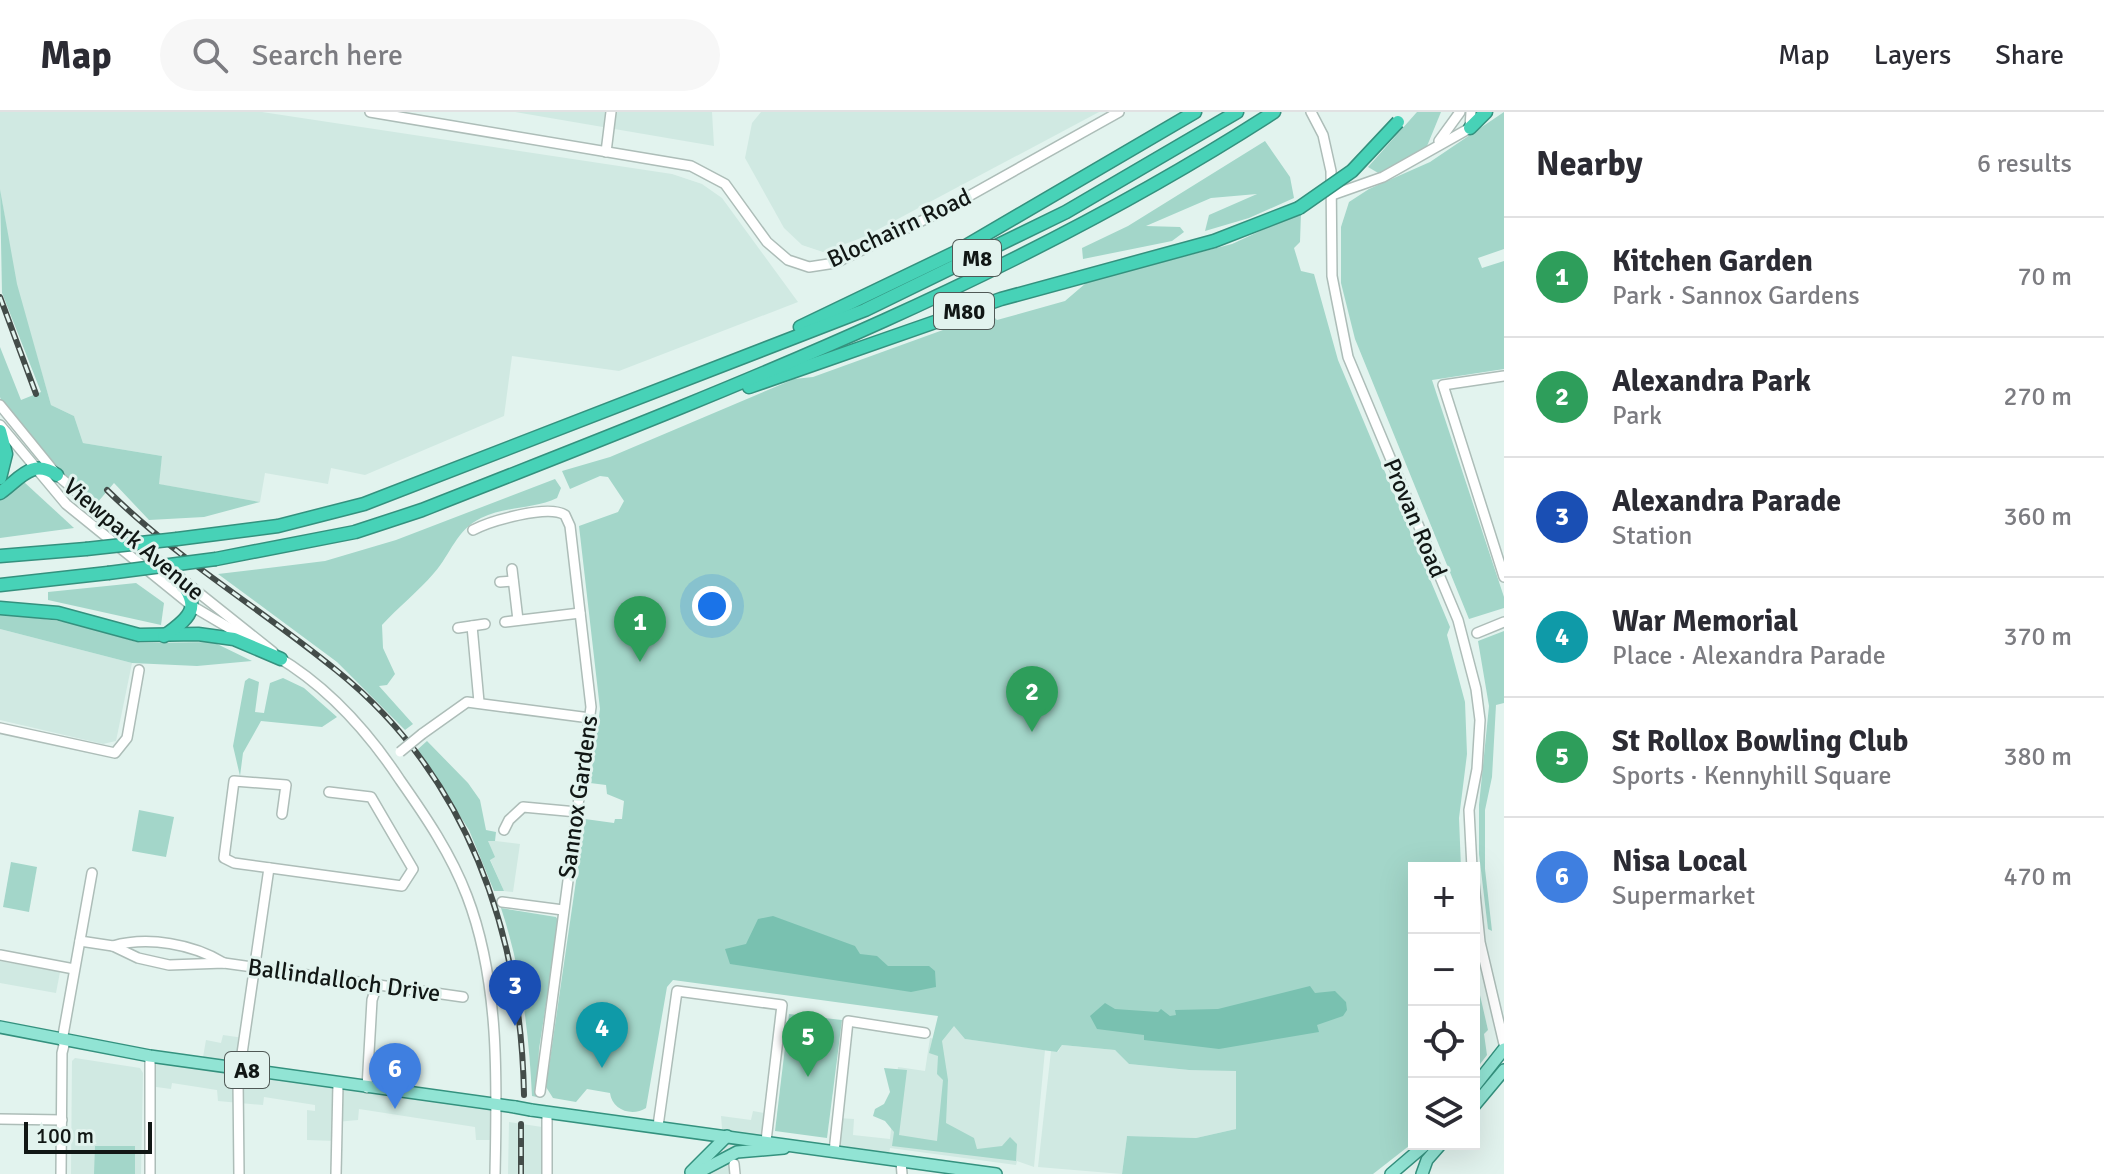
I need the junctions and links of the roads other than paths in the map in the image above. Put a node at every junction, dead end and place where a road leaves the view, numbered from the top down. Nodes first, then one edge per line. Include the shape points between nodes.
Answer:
1 (370, 112) edge
2 (611, 112) edge
3 (1119, 112) edge
4 (1195, 112) edge
5 (1237, 112) edge
6 (1274, 112) edge
7 (1311, 112) edge
8 (1460, 112) edge
9 (1471, 112) edge
10 (1486, 112) edge
11 (1402, 117) edge
12 (1470, 128) junction
13 (606, 152) junction
14 (1421, 156) junction
15 (1332, 195) junction
16 (702, 372) junction
17 (1504, 376) edge
18 (0, 405) edge
19 (633, 427) junction
20 (0, 428) edge
21 (34, 467) junction
22 (57, 475) junction
23 (0, 478) edge
24 (0, 493) edge
25 (473, 530) dead end
26 (0, 556) edge
27 (512, 569) dead end
28 (176, 575) junction
29 (1504, 577) edge
30 (513, 581) junction
31 (500, 582) dead end
32 (0, 585) edge
33 (192, 606) junction
34 (0, 608) edge
35 (580, 613) junction
36 (518, 620) junction
37 (505, 622) dead end
38 (1503, 623) edge
39 (485, 624) dead end
40 (472, 626) junction
41 (458, 628) dead end
42 (1477, 633) dead end
43 (162, 637) junction
44 (281, 659) junction
45 (139, 670) dead end
46 (479, 702) junction
47 (590, 718) junction
48 (0, 728) edge
49 (387, 761) junction
50 (329, 792) dead end
51 (577, 812) junction
52 (282, 814) dead end
53 (504, 830) dead end
54 (1472, 862) edge
55 (269, 868) junction
56 (92, 873) dead end
57 (502, 902) dead end
58 (563, 910) junction
59 (1479, 934) edge
60 (80, 941) junction
61 (113, 946) junction
62 (0, 955) edge
63 (224, 963) junction
64 (255, 967) junction
65 (74, 969) junction
66 (377, 985) junction
67 (463, 997) dead end
68 (0, 1027) edge
69 (925, 1033) dead end
70 (63, 1041) junction
71 (1504, 1046) edge
72 (150, 1056) junction
73 (240, 1069) junction
74 (1504, 1070) edge
75 (1480, 1079) edge
76 (338, 1084) junction
77 (367, 1088) junction
78 (540, 1092) dead end
79 (1480, 1099) edge
80 (495, 1105) junction
81 (547, 1112) junction
82 (0, 1119) edge
83 (62, 1120) junction
84 (658, 1126) junction
85 (727, 1136) junction
86 (766, 1141) junction
87 (801, 1146) junction
88 (1420, 1150) edge
89 (1421, 1150) edge
90 (1436, 1150) edge
91 (834, 1152) junction
92 (901, 1161) junction
93 (61, 1174) edge
94 (150, 1174) edge
95 (239, 1174) edge
96 (336, 1174) edge
97 (495, 1174) edge
98 (547, 1174) edge
99 (692, 1174) edge
100 (902, 1174) edge
101 (988, 1174) edge
102 (1391, 1174) edge
103 (1411, 1174) edge
104 (1422, 1174) edge

1 - 13 street, Blochairn Road
2 - 13 street
3 - 13 street, Blochairn Road via 944,210 835,263 809,267 788,260 767,242 735,196 708,172
4 - 16 highway, M80 via 954,253
5 - 16 highway, M8 via 1127,179 952,270 865,310
6 - 19 highway, M8 via 1128,201 970,283
7 - 15 street, Provan Road via 1323,135
8 - 14 street via 1447,134
9 - 12 street
10 - 12 highway
11 - 19 highway, M80, bridge via 1352,171 1299,208 1214,241 989,303
12 - 14 street
14 - 15 street
15 - 54 street, Provan Road via 1332,276 1348,357 1458,620 1476,689 1480,720 1469,810
16 - 26 highway, M8, bridge via 364,504 278,526
17 - 29 street via 1443,385
18 - 22 street, Viewpark Avenue
19 - 32 highway, M8, bridge via 355,532 216,559
20 - 21 street, Viewpark Avenue
20 - 23 highway via 6,454
21 - 22 highway
21 - 24 highway
21 - 33 street, Viewpark Avenue via 66,504
22 - 28 street, Viewpark Avenue
25 - 35 street, Sannox Gardens via 492,520 560,511 568,520
27 - 30 street
28 - 33 highway via 192,595
28 - 44 street, Viewpark Avenue
30 - 31 street
30 - 36 street
33 - 43 highway via 182,623
33 - 44 street, Viewpark Avenue
34 - 43 highway via 58,613
35 - 36 street
35 - 47 street, Sannox Gardens
36 - 37 street
38 - 42 street
39 - 40 street
40 - 41 street
40 - 46 street
43 - 44 highway via 234,639
44 - 49 street, Viewpark Avenue via 346,711
45 - 48 street via 127,738 115,753
46 - 47 street
46 - 49 street, bridge via 462,703
47 - 51 street, Sannox Gardens
49 - 80 street, Viewpark Avenue via 438,837 467,897 486,968
50 - 55 street via 371,797 413,869 402,886
51 - 53 street via 523,807
51 - 58 street, Sannox Gardens
52 - 55 street via 286,785 234,781 224,858
55 - 64 street
56 - 60 street
57 - 58 street
58 - 78 street, Sannox Gardens
59 - 71 street
60 - 61 street, Ballindalloch Drive
60 - 65 street
61 - 63 street, Ballindalloch Drive via 160,943
61 - 63 street, Ballindalloch Drive via 169,965
62 - 65 street
63 - 64 street, Ballindalloch Drive
64 - 66 street, Ballindalloch Drive
64 - 73 street
65 - 70 street
66 - 67 street, Ballindalloch Drive
66 - 77 street
68 - 70 main road, A8
69 - 91 street via 848,1021
70 - 72 main road, A8
70 - 83 street
71 - 75 main road
72 - 73 main road, A8
72 - 94 street
73 - 76 main road, A8
73 - 95 street
74 - 79 main road
76 - 77 main road, A8
76 - 96 street
77 - 80 main road, A8
80 - 81 main road, A8, bridge
80 - 97 street, Viewpark Avenue
81 - 84 main road, A8
81 - 98 street
82 - 83 street
83 - 93 street
84 - 85 main road, A8
84 - 86 street via 677,991 782,1005
85 - 86 main road, A8
85 - 99 main road
86 - 87 main road, A8
87 - 91 main road, A8
87 - 99 main road via 737,1152
88 - 102 main road
89 - 103 main road
90 - 104 main road
91 - 92 main road, A8
92 - 100 street
92 - 101 main road, A8

